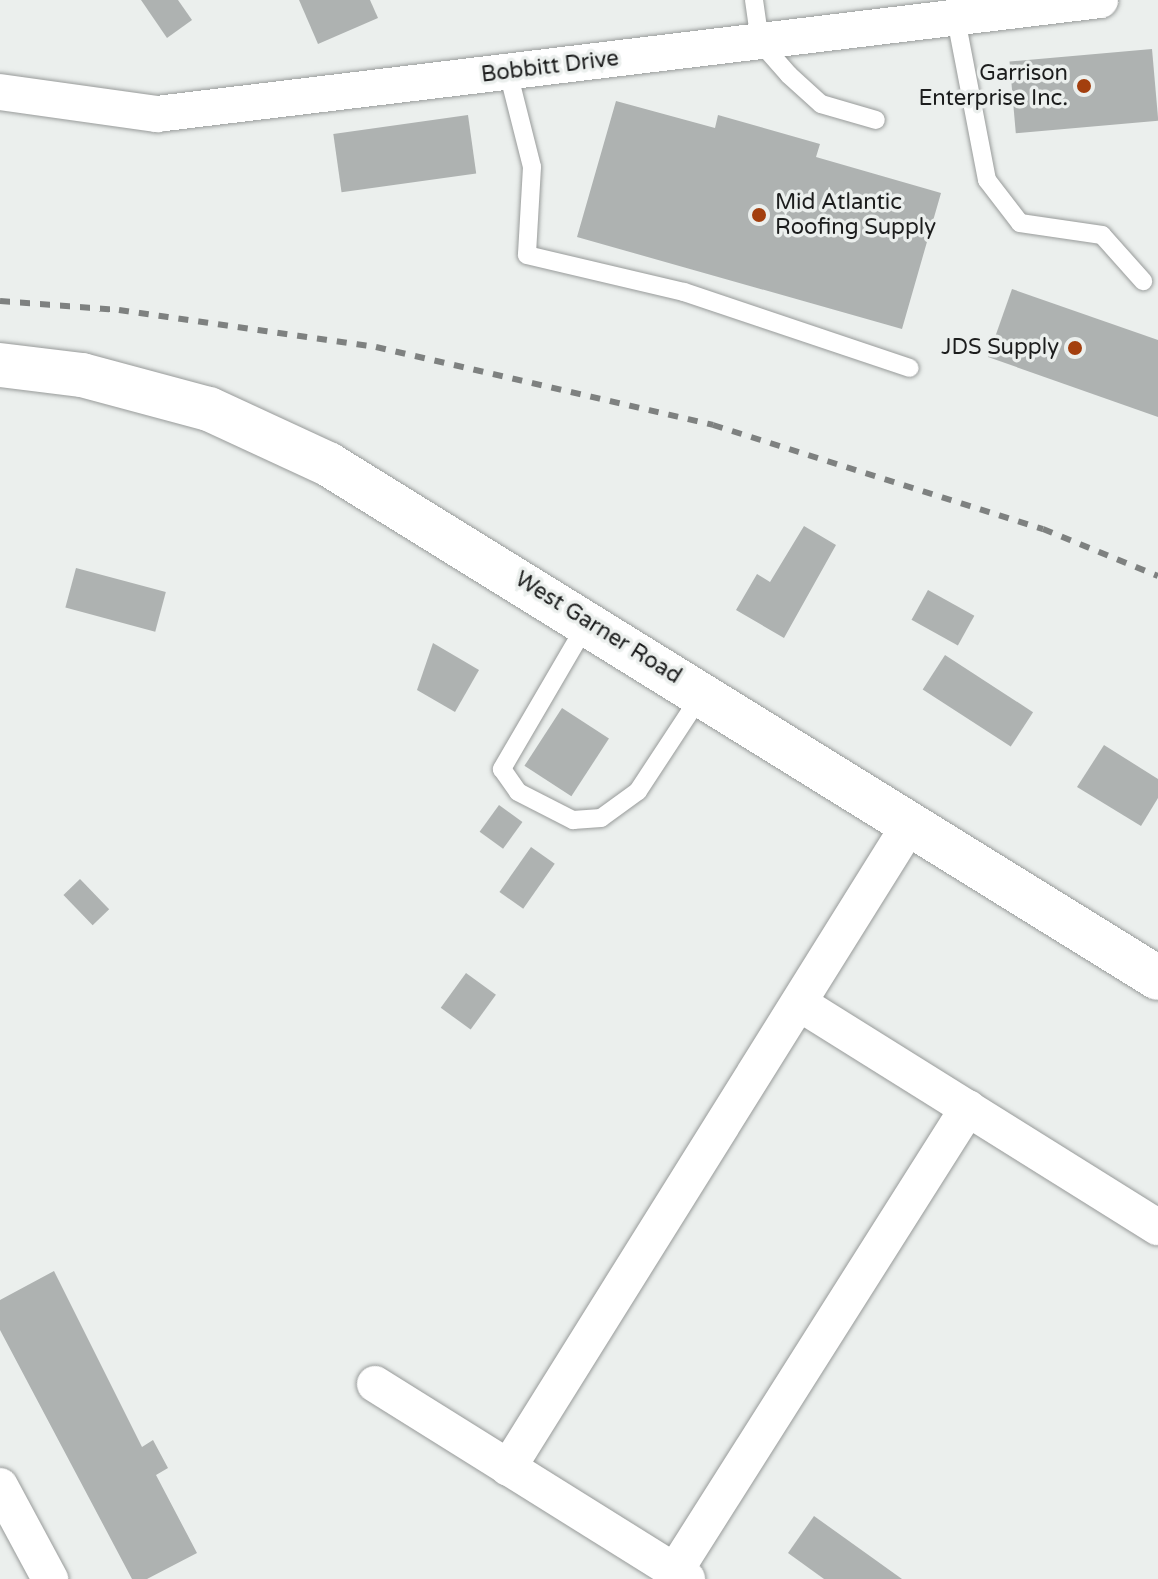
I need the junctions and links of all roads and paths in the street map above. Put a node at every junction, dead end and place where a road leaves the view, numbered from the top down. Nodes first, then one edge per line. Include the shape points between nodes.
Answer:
1 (754, 0) edge
2 (1100, 0) edge
3 (956, 19) junction
4 (760, 42) junction
5 (508, 72) junction
6 (0, 92) edge
7 (876, 120) dead end
8 (1143, 281) dead end
9 (0, 365) edge
10 (910, 368) dead end
11 (588, 622) junction
12 (703, 693) junction
13 (910, 824) junction
14 (1158, 978) edge
15 (799, 1003) junction
16 (968, 1108) junction
17 (1158, 1227) edge
18 (375, 1384) dead end
19 (508, 1468) junction
20 (0, 1486) edge
21 (681, 1575) edge
22 (50, 1579) edge

1 - 4 lane
2 - 3 street, Bobbitt Drive
3 - 4 street, Bobbitt Drive
3 - 8 lane via 987,180 1020,223 1102,235
4 - 5 street, Bobbitt Drive
4 - 7 lane via 821,104
5 - 6 street, Bobbitt Drive via 157,114
5 - 10 lane via 532,167 527,255 684,292
9 - 11 main road, West Garner Road via 82,375 209,409 328,464
11 - 12 main road, West Garner Road
11 - 12 lane via 502,769 518,792 573,820 601,818 638,791
12 - 13 main road, West Garner Road
13 - 14 main road, West Garner Road
13 - 15 street
15 - 16 street
15 - 19 street
16 - 17 street
16 - 21 street
18 - 19 street
19 - 21 street
20 - 22 street

